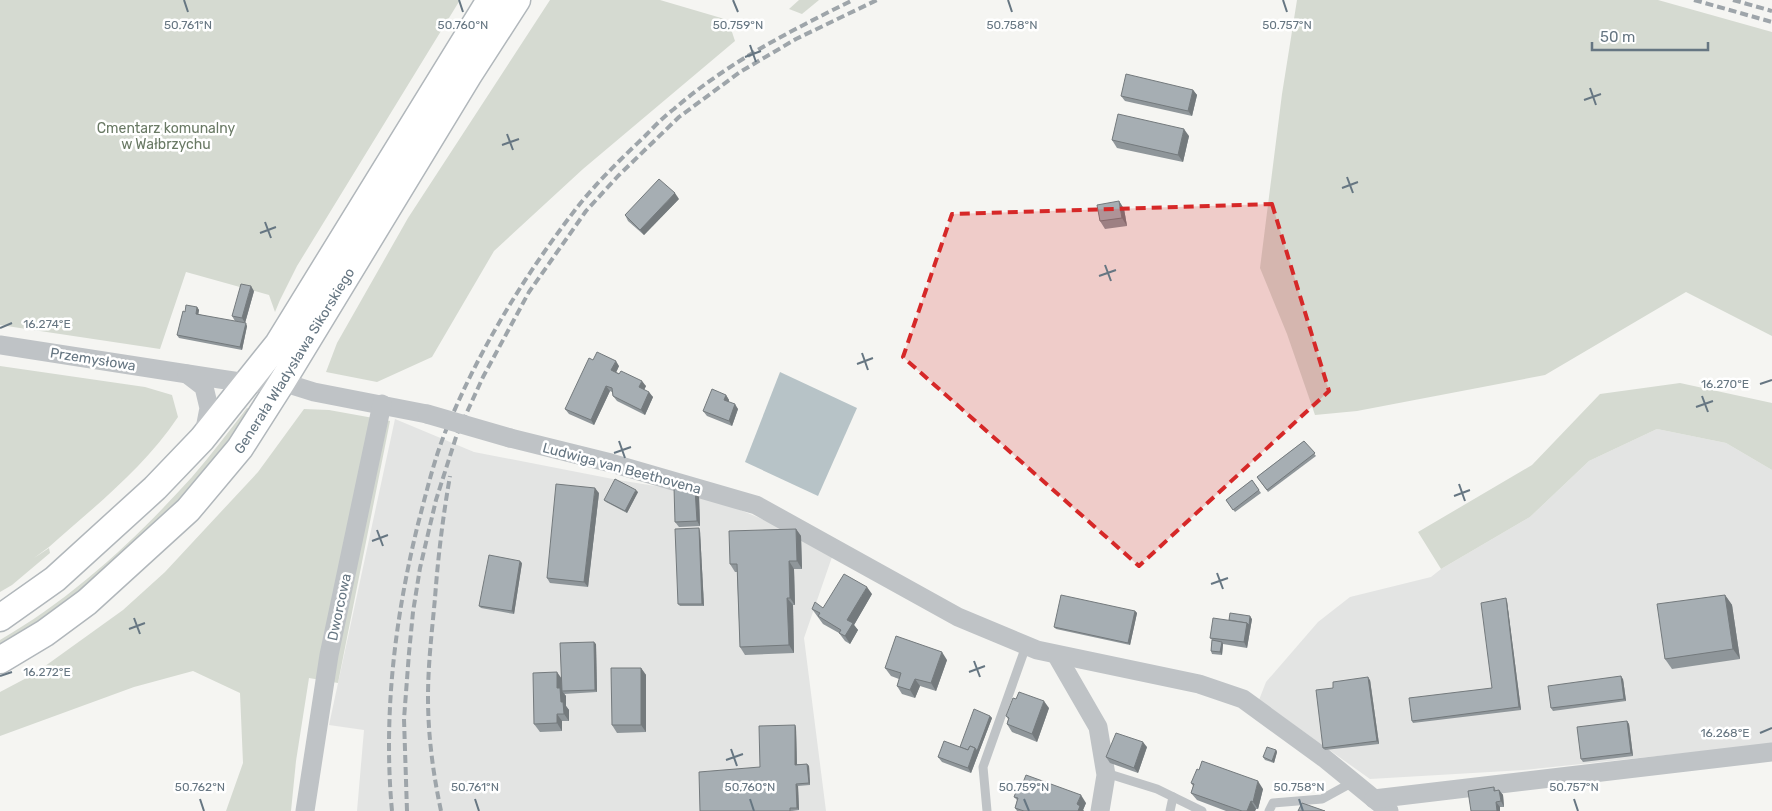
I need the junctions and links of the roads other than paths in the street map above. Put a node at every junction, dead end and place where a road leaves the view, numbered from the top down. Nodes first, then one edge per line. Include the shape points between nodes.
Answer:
1 (490, 0) edge
2 (517, 0) edge
3 (0, 345) edge
4 (186, 373) junction
5 (282, 382) junction
6 (247, 383) junction
7 (382, 404) junction
8 (202, 439) junction
9 (0, 618) edge
10 (1026, 646) junction
11 (1057, 656) junction
12 (0, 660) edge
13 (1772, 752) edge
14 (1106, 773) junction
15 (1353, 782) junction
16 (1173, 797) junction
17 (1374, 799) junction
18 (304, 811) edge
19 (987, 811) edge
20 (1100, 811) edge
21 (1170, 811) edge
22 (1202, 811) edge
23 (1269, 811) edge
24 (1389, 811) edge

1 - 6 main road, Generała Władysława Sikorskiego via 283,337
2 - 5 main road, Generała Władysława Sikorskiego
3 - 4 street, Przemysłowa
4 - 6 street, Przemysłowa
4 - 8 street via 204,387 209,408
5 - 6 street, Ludwiga van Beethovena
5 - 7 street, Ludwiga van Beethovena
5 - 12 main road, Generała Władysława Sikorskiego via 240,448 188,510 87,602
6 - 8 main road, Generała Władysława Sikorskiego
7 - 10 street, Ludwiga van Beethovena, bridge via 756,504 958,617
7 - 18 street, Dworcowa via 329,655
8 - 9 main road, Generała Władysława Sikorskiego via 155,488 55,579
10 - 11 street, Ludwiga van Beethovena
10 - 19 lane via 983,767
11 - 14 street via 1098,727
11 - 15 street, Ludwiga van Beethovena via 1199,684 1243,699
13 - 17 street
14 - 16 lane
14 - 20 street
15 - 17 street, Ludwiga van Beethovena
15 - 23 lane via 1322,799 1273,803
16 - 21 lane
16 - 22 lane
17 - 24 street, Ludwiga van Beethovena

